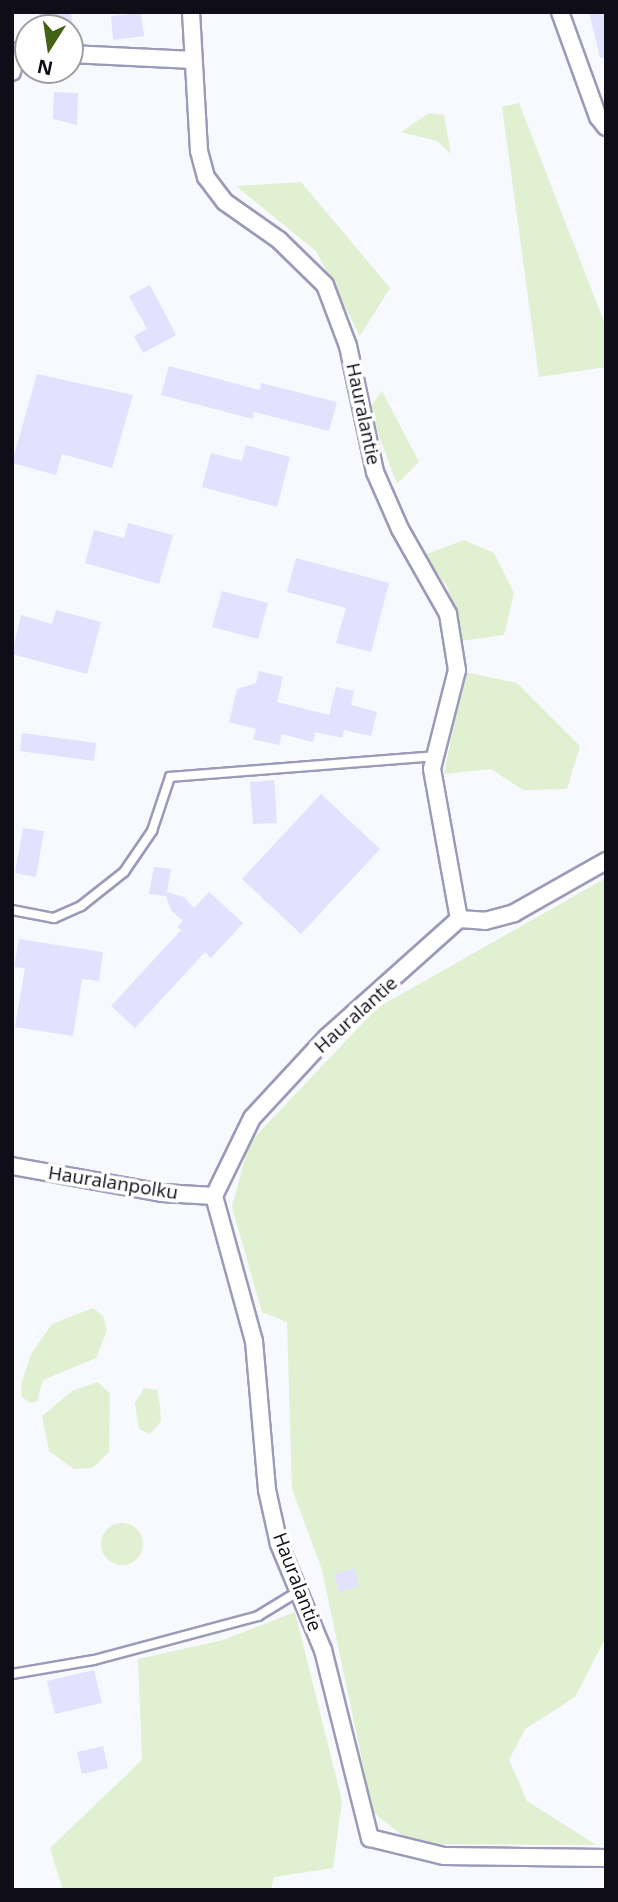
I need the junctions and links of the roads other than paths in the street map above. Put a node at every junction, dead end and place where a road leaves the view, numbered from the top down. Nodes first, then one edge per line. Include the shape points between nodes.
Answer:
1 (191, 12) edge
2 (560, 12) edge
3 (84, 55) edge
4 (192, 60) junction
5 (606, 127) edge
6 (436, 757) junction
7 (606, 861) edge
8 (12, 910) edge
9 (459, 919) junction
10 (16, 1168) edge
11 (214, 1196) junction
12 (299, 1591) junction
13 (12, 1674) edge
14 (606, 1858) edge

1 - 4 street, Hauralantie
2 - 5 street via 598,117
3 - 4 street
4 - 6 street, Hauralantie via 206,177 225,202 279,240 325,285 348,346 375,472 400,529 445,606 457,670
6 - 8 lane via 170,777 152,831 124,872 81,906 54,918
6 - 9 street, Hauralantie via 436,803
7 - 9 street via 514,913 485,921
9 - 11 street, Hauralantie via 327,1037 252,1118
10 - 11 street, Hauralanpolku via 162,1194
11 - 12 street, Hauralantie via 254,1341 267,1490 279,1544
12 - 13 lane via 258,1616 94,1660
12 - 14 street, Hauralantie via 323,1650 370,1838 444,1856

